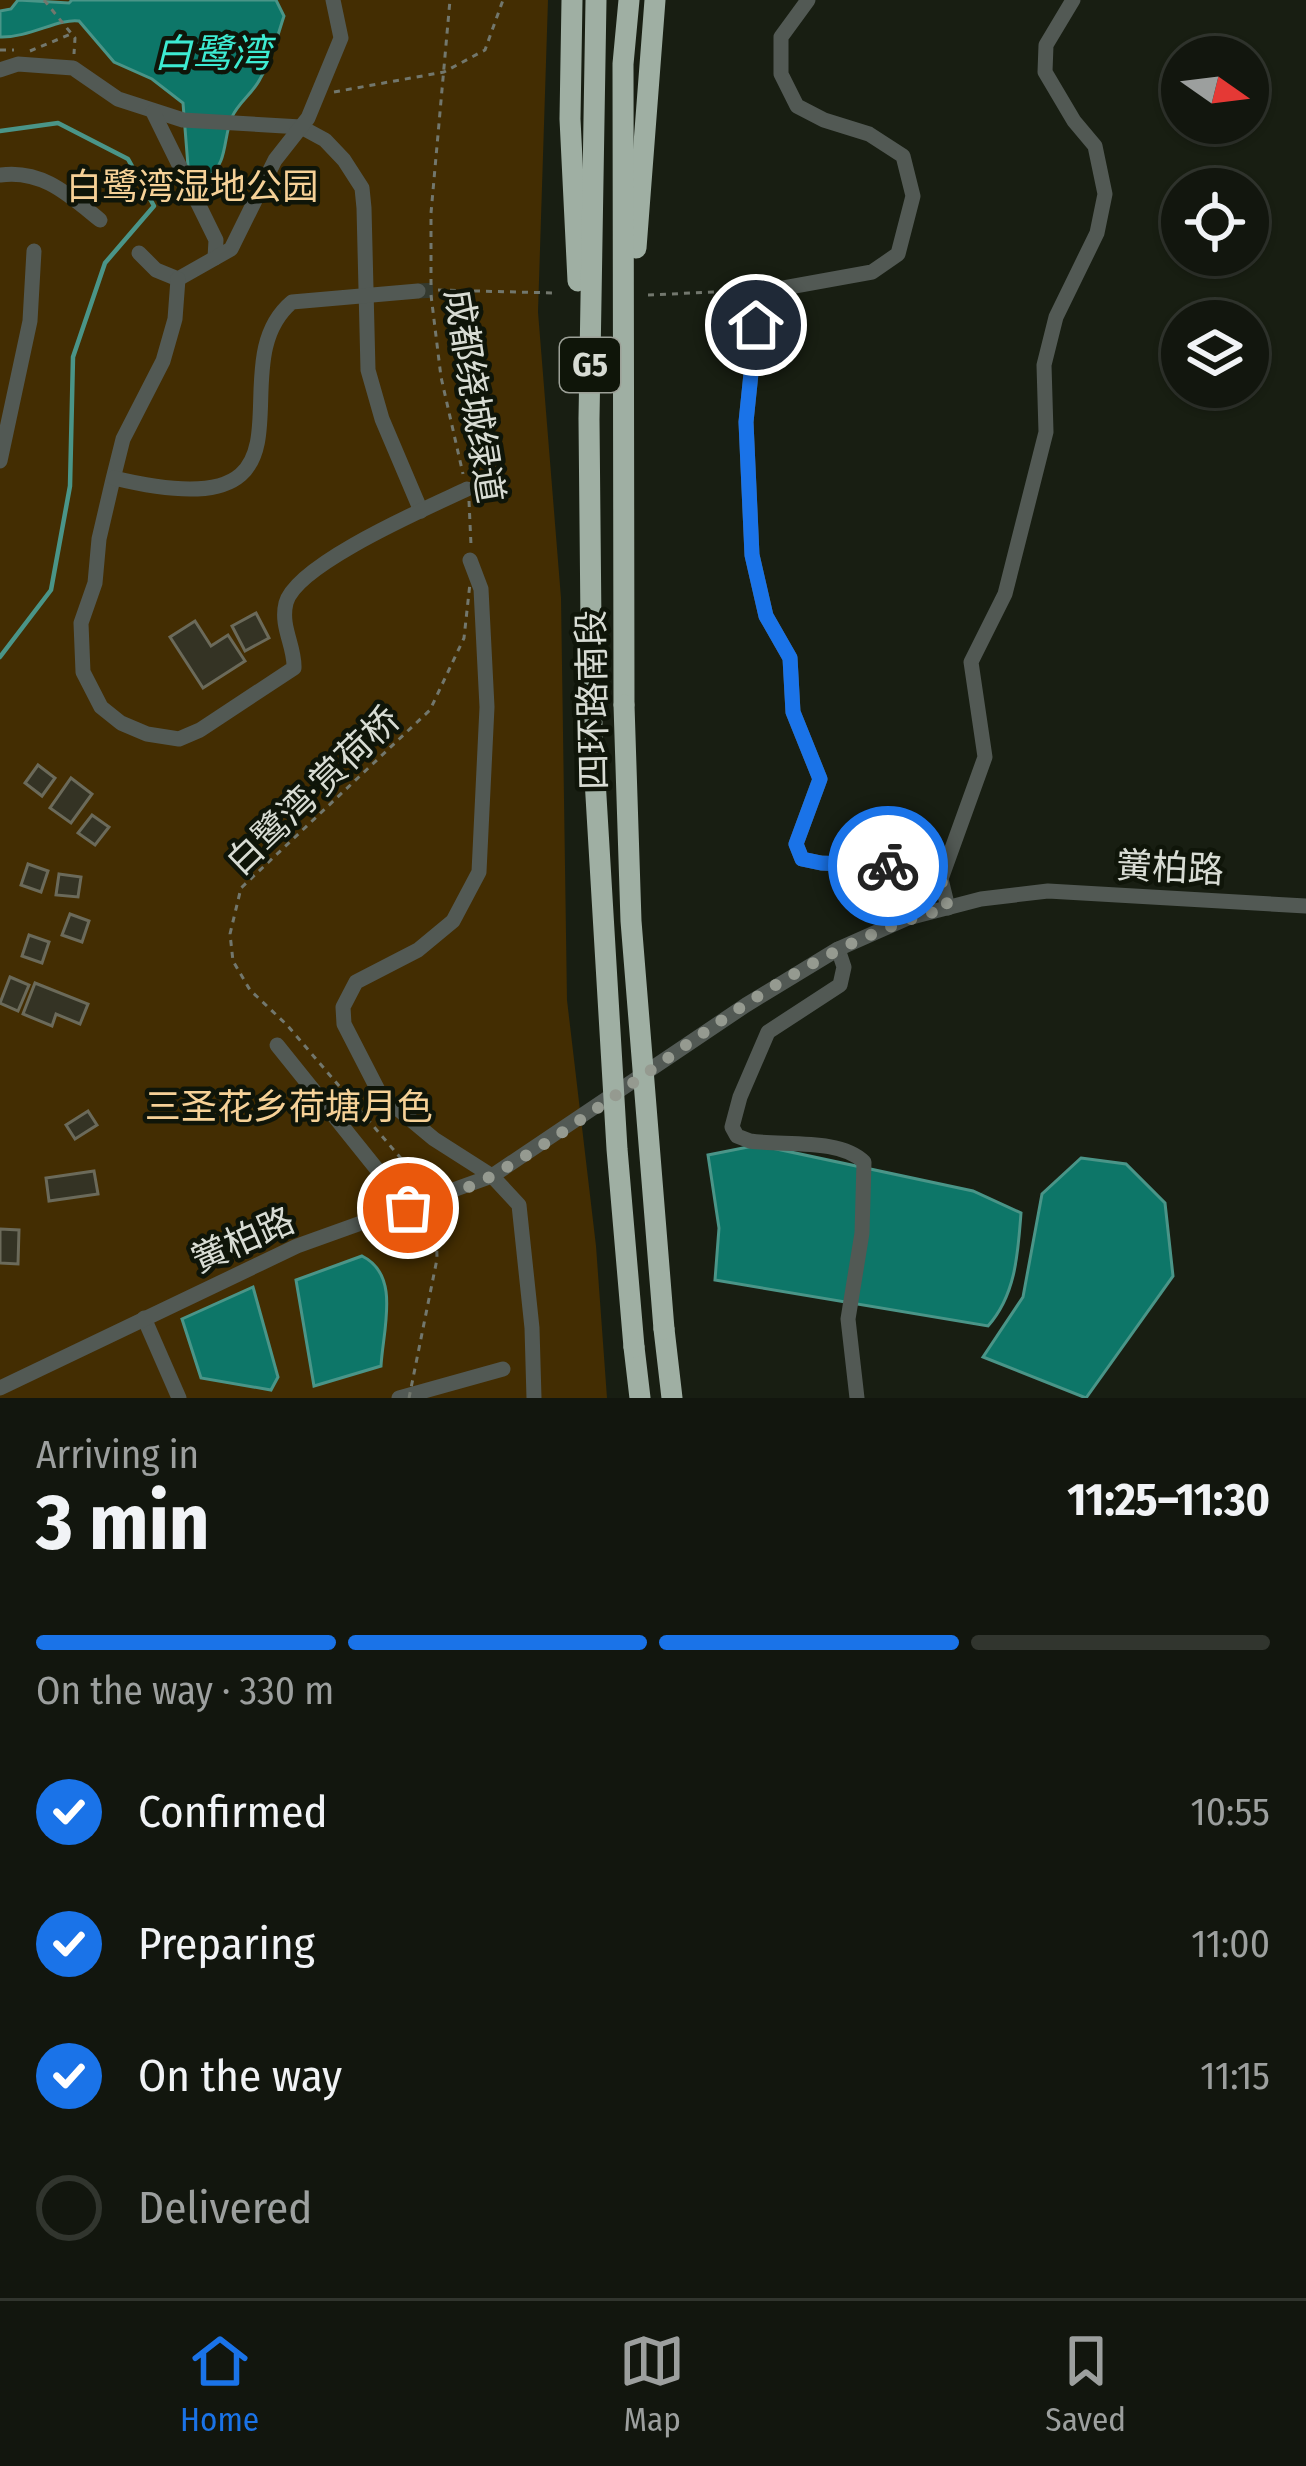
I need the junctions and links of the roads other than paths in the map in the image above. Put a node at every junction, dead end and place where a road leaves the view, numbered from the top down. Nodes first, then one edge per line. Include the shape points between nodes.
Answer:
1 (334, 0) edge
2 (572, 0) edge
3 (596, 0) edge
4 (629, 0) edge
5 (655, 0) edge
6 (808, 0) edge
7 (1072, 0) edge
8 (0, 70) edge
9 (153, 112) junction
10 (301, 127) junction
11 (0, 175) edge
12 (100, 220) dead end
13 (34, 250) dead end
14 (139, 253) dead end
15 (215, 258) junction
16 (178, 279) junction
17 (418, 291) tunnel mouth
18 (365, 293) junction
19 (624, 416) junction
20 (0, 461) edge
21 (113, 478) junction
22 (466, 490) road end
23 (590, 498) junction
24 (421, 512) junction
25 (470, 560) road end
26 (941, 879) junction
27 (1306, 906) edge
28 (948, 908) junction
29 (838, 949) junction
30 (277, 1045) dead end
31 (492, 1176) junction
32 (408, 1208) junction
33 (143, 1318) junction
34 (503, 1369) dead end
35 (0, 1388) edge
36 (179, 1398) edge
37 (399, 1398) edge
38 (534, 1398) edge
39 (640, 1398) edge
40 (672, 1398) edge
41 (857, 1398) edge

1 - 10 street via 341,38
2 - 23 highway via 570,119
3 - 23 highway, 四环路南段 / G5
4 - 19 highway, 四环路南段 / G5
5 - 19 highway
6 - 26 street via 782,37 781,74 797,106 903,156 913,196 898,254 872,272 778,289 756,325 746,422 752,555 766,616 790,658 793,712 820,779 796,844 802,859
7 - 26 street via 1046,45 1045,72 1095,146 1105,194 1043,365 1046,432 1005,594 971,662 985,757
8 - 9 street via 74,68
9 - 10 street
9 - 15 street via 216,240
10 - 15 street via 275,160 231,249
10 - 18 street via 325,140 362,188
11 - 12 street via 22,172 57,186
13 - 20 street via 30,321
14 - 16 street
15 - 16 street
16 - 21 street via 163,361 123,439
17 - 18 street
18 - 21 street via 292,302 280,313 268,331 258,452 242,472 218,486 162,489
18 - 24 street via 368,370
19 - 40 highway, 四环路南段 / G5, bridge via 631,921
21 - 24 street via 81,623 82,672 111,715 164,738 200,730 294,668 286,600 375,532
22 - 24 street
23 - 39 highway, 四环路南段 / G5, bridge via 592,729
25 - 31 street via 481,589 487,707 479,872 452,921 418,950 356,982 344,1024 380,1094
26 - 28 street
27 - 28 street, 黉柏路 via 1048,891
28 - 29 street, 黉柏路
29 - 31 street, 黉柏路
29 - 41 street via 840,985 768,1032 732,1127 750,1142 835,1148 864,1162 848,1319
30 - 32 street
31 - 32 street, 黉柏路
31 - 38 street via 519,1205
32 - 33 street, 黉柏路 via 297,1246
33 - 35 street, 黉柏路
33 - 36 street
34 - 37 street

